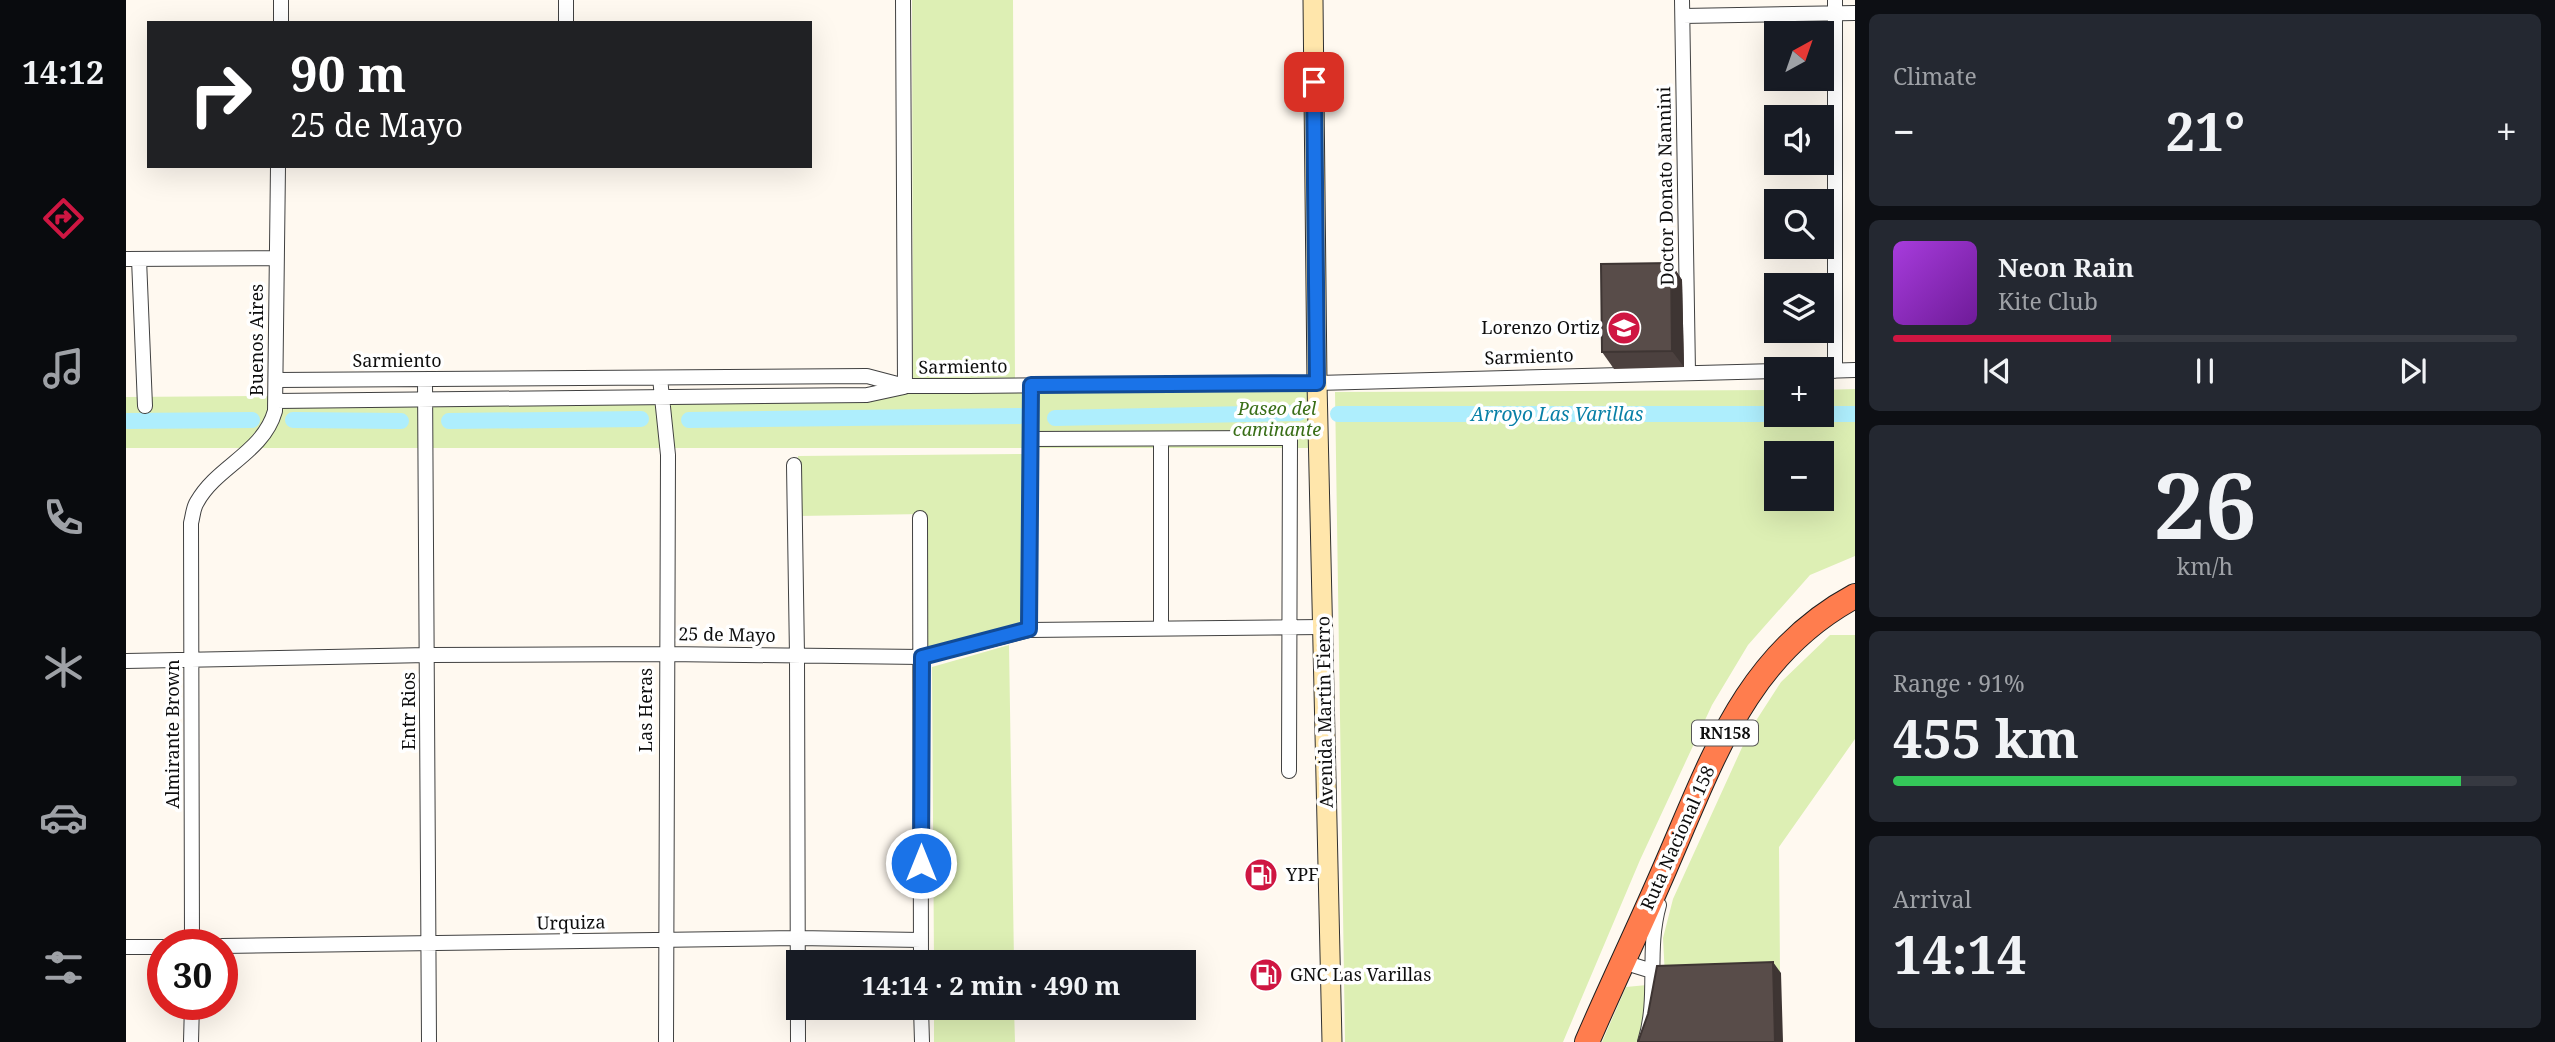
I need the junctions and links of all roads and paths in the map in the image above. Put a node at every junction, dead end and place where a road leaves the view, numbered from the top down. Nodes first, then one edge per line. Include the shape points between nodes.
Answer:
1 (281, 0) edge
2 (566, 0) edge
3 (903, 0) edge
4 (1313, 0) edge
5 (1682, 0) edge
6 (1835, 6) edge
7 (1855, 13) edge
8 (1683, 16) junction
9 (281, 21) edge
10 (566, 21) edge
11 (278, 168) edge
12 (276, 258) junction
13 (132, 259) edge
14 (1828, 357) edge
15 (1855, 370) edge
16 (1764, 371) edge
17 (1834, 371) edge
18 (1688, 372) junction
19 (660, 378) junction
20 (277, 380) junction
21 (425, 380) junction
22 (1317, 383) junction
23 (1031, 385) junction
24 (905, 386) junction
25 (662, 398) junction
26 (425, 400) junction
27 (145, 406) dead end
28 (276, 406) junction
29 (1031, 439) junction
30 (1161, 439) junction
31 (794, 466) dead end
32 (920, 518) dead end
33 (191, 523) joint
34 (1855, 596) edge
35 (1161, 627) junction
36 (1290, 627) junction
37 (1323, 627) junction
38 (1029, 629) junction
39 (666, 654) junction
40 (428, 655) junction
41 (797, 655) junction
42 (922, 657) junction
43 (193, 660) junction
44 (126, 661) edge
45 (1289, 771) dead end
46 (1664, 871) junction
47 (192, 929) edge
48 (797, 938) junction
49 (921, 940) junction
50 (665, 942) junction
51 (428, 944) junction
52 (238, 946) edge
53 (126, 947) edge
54 (147, 947) edge
55 (921, 950) edge
56 (1623, 962) junction
57 (1652, 971) junction
58 (192, 1020) edge
59 (921, 1020) edge
60 (191, 1042) edge
61 (429, 1042) edge
62 (666, 1042) edge
63 (797, 1042) edge
64 (922, 1042) edge
65 (1332, 1042) edge
66 (1587, 1042) edge
67 (1645, 1042) edge

1 - 9 street
2 - 10 street
3 - 24 street
4 - 22 main road, Avenida Martin Fierro
5 - 8 street, Doctor Donato Nannini
6 - 7 street
6 - 8 street
6 - 14 street
8 - 18 street, Doctor Donato Nannini
11 - 12 street, Buenos Aires
12 - 13 street
12 - 20 street, Buenos Aires
13 - 27 street
15 - 17 street
16 - 18 street, Sarmiento
18 - 22 street, Sarmiento
19 - 21 street, Sarmiento
19 - 24 street, Sarmiento via 867,376
19 - 25 street, Las Heras
20 - 21 street, Sarmiento
20 - 28 street, Buenos Aires
21 - 26 street, Entr Rios
22 - 23 street, Sarmiento
22 - 37 main road, Avenida Martin Fierro
23 - 24 street, Sarmiento
23 - 29 street
24 - 25 street via 867,395
25 - 26 street
25 - 39 street, Las Heras via 668,455
26 - 28 street
26 - 40 street, Entr Rios
28 - 33 street, Buenos Aires via 271,426 204,491
29 - 30 street
29 - 38 street
30 - 35 street
30 - 36 street via 1290,438
31 - 41 street
32 - 42 street
33 - 43 street, Almirante Brown
34 - 46 highway, Ruta Nacional 158 / RN158 via 1799,635 1743,700 1715,752
35 - 36 street, 25 de Mayo
35 - 38 street, 25 de Mayo
36 - 37 street, 25 de Mayo
36 - 45 street
37 - 65 main road, Avenida Martin Fierro
38 - 42 street, 25 de Mayo
39 - 40 street, 25 de Mayo
39 - 41 street, 25 de Mayo
39 - 50 street, Las Heras
40 - 43 street, 25 de Mayo
40 - 51 street, Entr Rios
41 - 42 street, 25 de Mayo
41 - 48 street
42 - 49 street
43 - 44 street, 25 de Mayo
43 - 47 street, Almirante Brown
46 - 56 highway, Ruta Nacional 158 / RN158
46 - 57 street via 1653,925
48 - 49 street, Urquiza
48 - 50 street, Urquiza
48 - 63 street
49 - 55 street
50 - 51 street, Urquiza
50 - 62 street, Las Heras
51 - 52 street, Urquiza
51 - 61 street, Entr Rios
53 - 54 street
56 - 57 street
56 - 66 highway, Ruta Nacional 158 / RN158
57 - 67 street via 1651,1023
58 - 60 street
59 - 64 street

